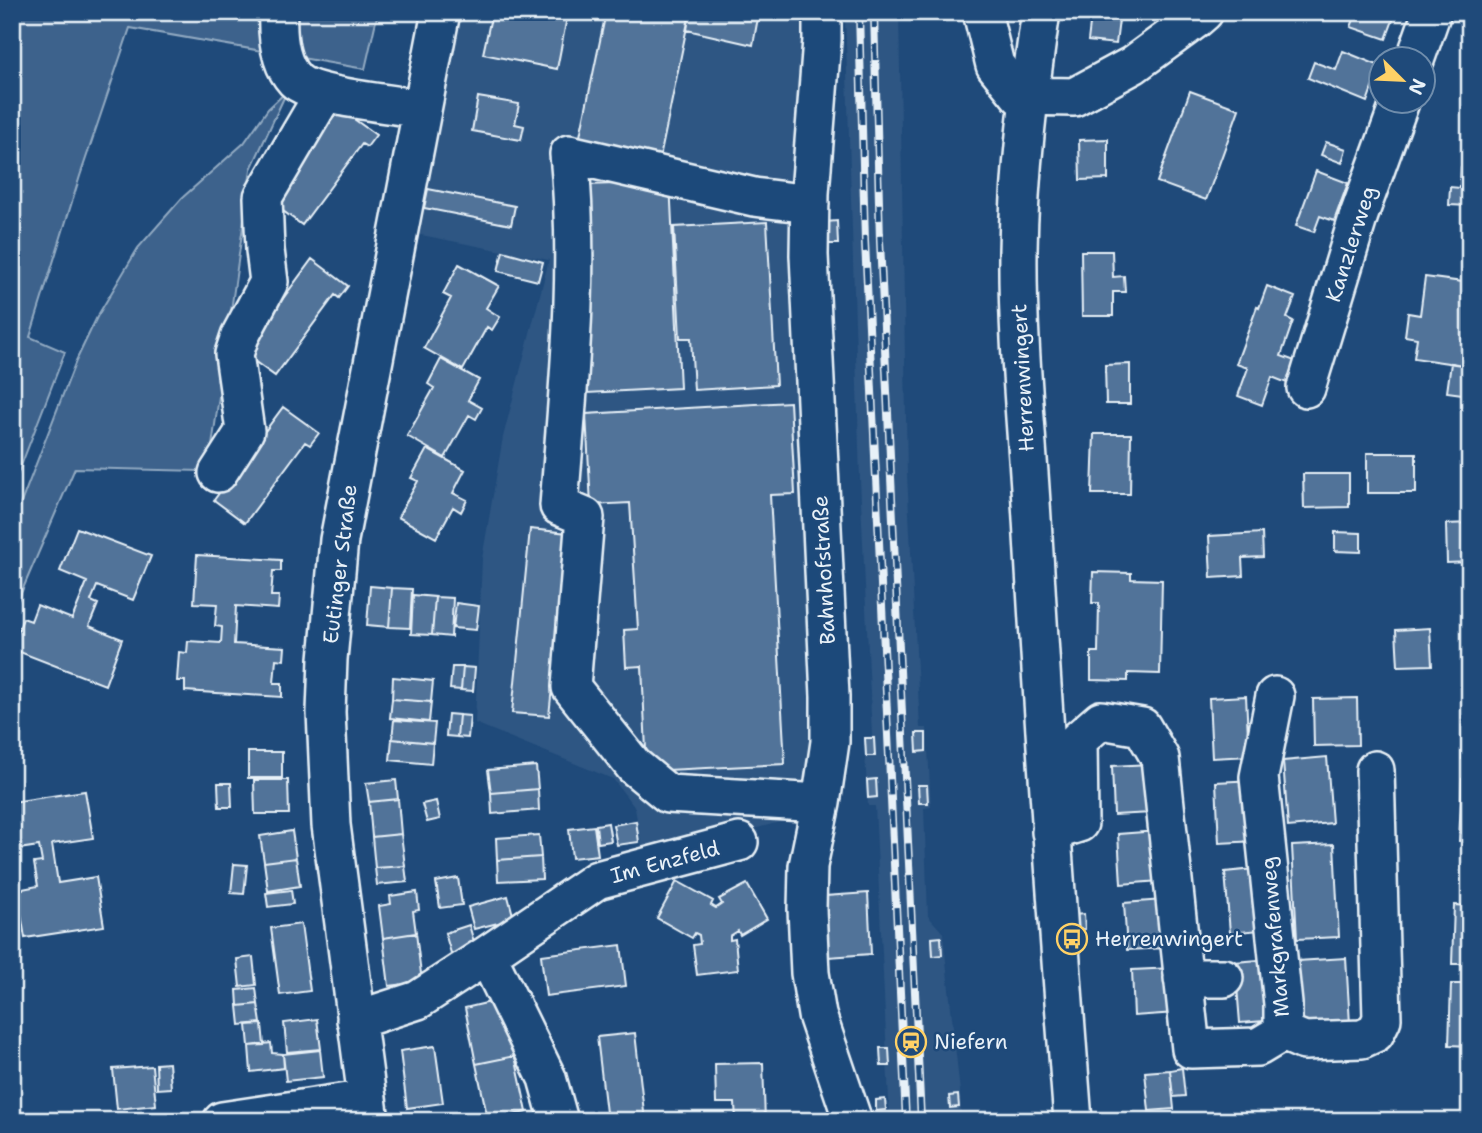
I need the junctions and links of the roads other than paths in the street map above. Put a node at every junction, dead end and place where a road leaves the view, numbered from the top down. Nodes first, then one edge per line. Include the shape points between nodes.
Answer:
1 (278, 12) edge
2 (441, 12) edge
3 (822, 12) edge
4 (982, 12) edge
5 (1041, 12) edge
6 (1204, 12) edge
7 (1432, 12) edge
8 (1420, 46) edge
9 (319, 92) junction
10 (1028, 97) junction
11 (422, 109) junction
12 (1395, 116) edge
13 (810, 204) junction
14 (1306, 388) dead end
15 (218, 473) dead end
16 (1275, 696) dead end
17 (1375, 770) dead end
18 (821, 803) junction
19 (1051, 832) junction
20 (739, 842) dead end
21 (487, 955) junction
22 (1183, 978) junction
23 (1224, 978) dead end
24 (356, 1020) junction
25 (1283, 1032) junction
26 (369, 1110) edge
27 (222, 1121) edge
28 (559, 1121) edge
29 (853, 1121) edge
30 (1073, 1121) edge

1 - 9 street via 283,61 296,81
2 - 11 street, Eutinger Straße
3 - 13 street, Bahnhofstraße
4 - 10 street via 995,65 1020,96
5 - 10 street, Herrenwingert
6 - 10 street via 1133,65 1074,97
7 - 8 street
9 - 11 street
9 - 15 street via 319,102 262,197 270,282 234,354 245,431
10 - 19 street, Herrenwingert via 1021,170 1019,336
11 - 24 street, Eutinger Straße via 339,540 328,659 331,825
12 - 14 street, Kanzlerweg
13 - 18 street, Bahnhofstraße via 809,268 830,696 830,742
13 - 18 street via 754,197 569,154 574,302 559,506 585,517 571,687 634,766 668,794
16 - 25 street, Markgrafenweg via 1259,777
17 - 25 street via 1381,1019 1375,1033 1362,1040 1304,1041
18 - 29 street, Bahnhofstraße via 808,866 810,973 817,1015
19 - 22 street, Markgrafenweg via 1079,823 1078,740 1101,720 1142,727 1160,758
19 - 30 street, Herrenwingert
20 - 21 street, Im Enzfeld via 597,880
21 - 24 street, Im Enzfeld via 418,1000
21 - 28 street via 547,1079
22 - 23 street
22 - 25 street, Markgrafenweg via 1191,1049 1258,1047
24 - 26 street, Eutinger Straße
26 - 27 street

